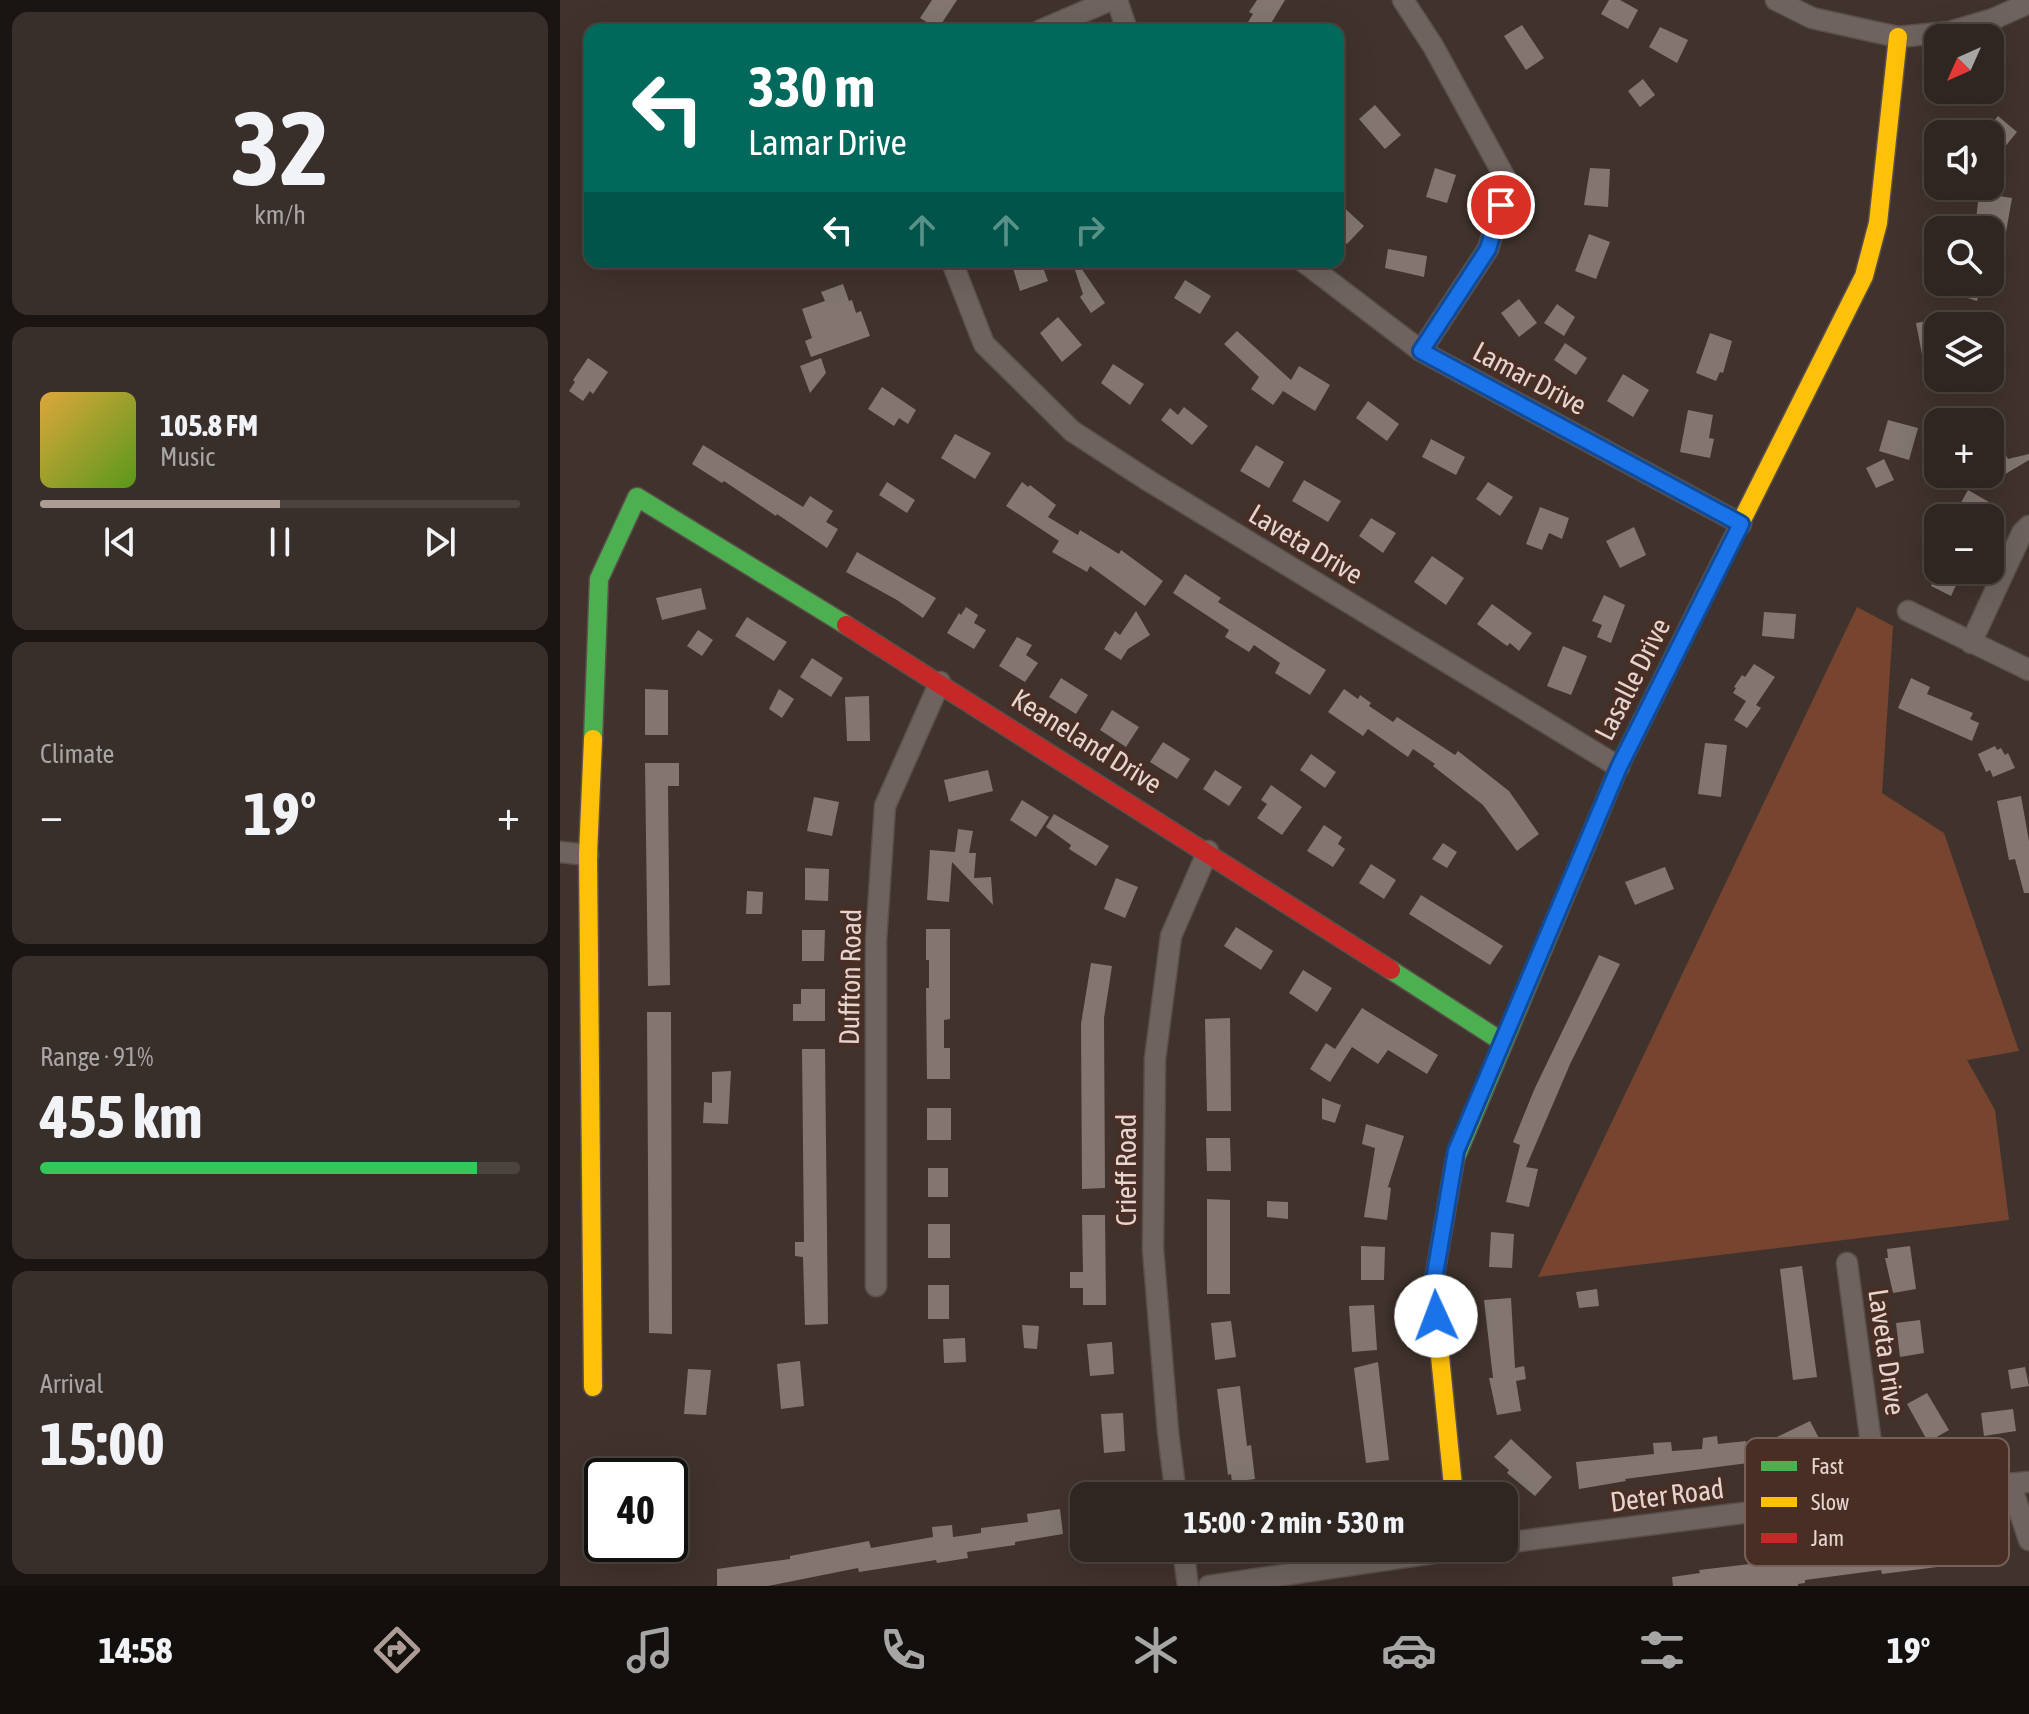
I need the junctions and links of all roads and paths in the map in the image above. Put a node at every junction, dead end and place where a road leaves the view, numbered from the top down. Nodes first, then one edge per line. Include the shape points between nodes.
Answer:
1 (1114, 0) edge
2 (1403, 0) edge
3 (1776, 0) edge
4 (2029, 3) edge
5 (1056, 24) edge
6 (1124, 24) edge
7 (1898, 37) junction
8 (954, 268) edge
9 (1312, 268) edge
10 (1421, 351) junction
11 (1741, 524) junction
12 (2029, 526) edge
13 (1908, 611) dead end
14 (1971, 643) junction
15 (2029, 670) edge
16 (940, 682) junction
17 (1619, 767) junction
18 (1208, 851) junction
19 (560, 852) edge
20 (588, 855) junction
21 (1501, 1041) junction
22 (1847, 1263) dead end
23 (876, 1286) dead end
24 (593, 1387) dead end
25 (1870, 1438) edge
26 (1174, 1482) edge
27 (1453, 1482) edge
28 (2020, 1484) edge
29 (1745, 1513) edge
30 (2029, 1540) edge
31 (1518, 1541) edge
32 (1185, 1562) edge
33 (1368, 1562) edge
34 (1188, 1586) edge
35 (1209, 1586) edge

1 - 5 street
1 - 6 street
2 - 10 street via 1508,183 1488,249
3 - 7 street via 1812,18
4 - 7 street via 1949,32
7 - 11 street, Lasalle Drive via 1878,223 1864,276
8 - 17 street, Laveta Drive via 984,344 1072,431
9 - 10 street, Lamar Drive
10 - 11 street, Lamar Drive
11 - 17 street, Lasalle Drive
12 - 14 street
13 - 14 street
14 - 15 street
16 - 18 street, Keaneland Drive
16 - 20 street, Keaneland Drive via 637,497 599,579
16 - 23 street, Duffton Road via 885,806 876,940
17 - 21 street, Lasalle Drive
18 - 21 street, Keaneland Drive
18 - 26 street, Crieff Road via 1171,936 1155,1059 1153,1249
19 - 20 street
20 - 24 street
21 - 27 street, Lasalle Drive via 1456,1151 1433,1286
22 - 25 street, Laveta Drive
28 - 30 street
29 - 31 street, Deter Road
32 - 34 street
33 - 35 street

